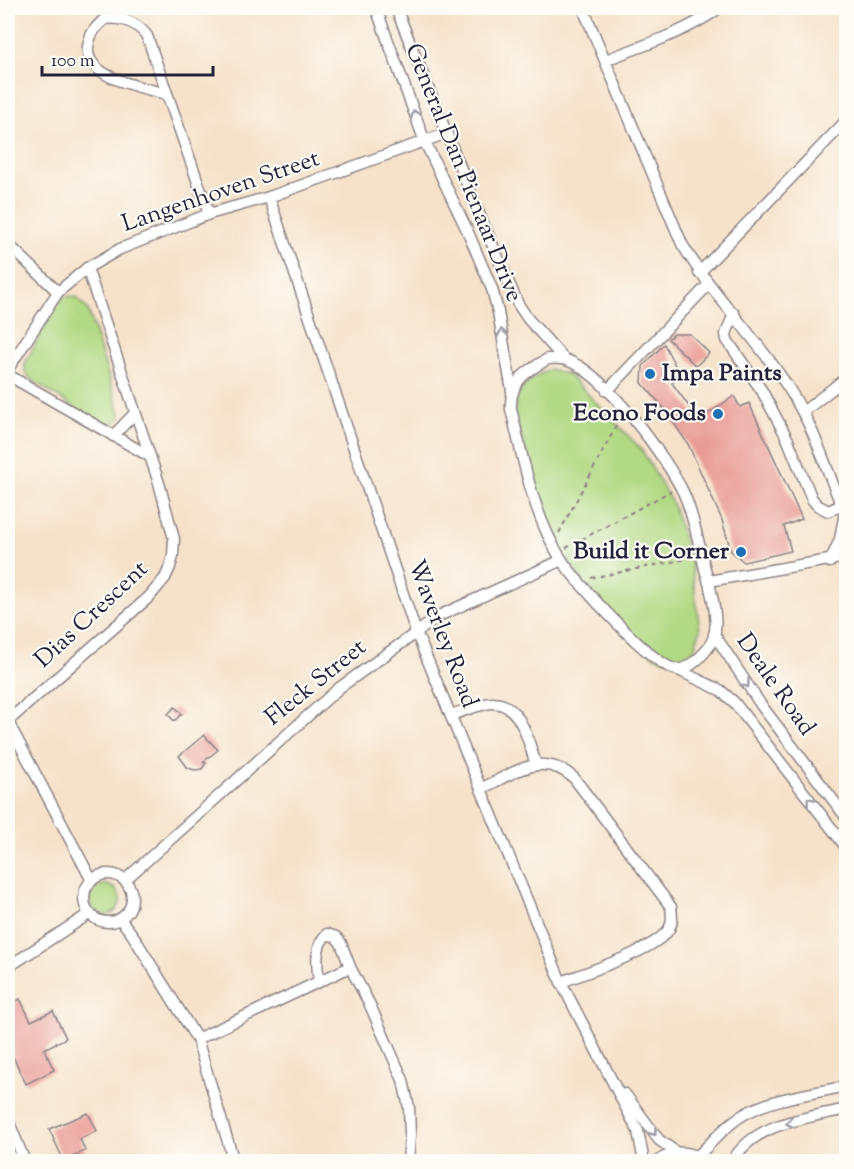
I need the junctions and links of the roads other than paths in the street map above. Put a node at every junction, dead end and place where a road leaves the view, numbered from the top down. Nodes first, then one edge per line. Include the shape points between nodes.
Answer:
1 (376, 8) edge
2 (396, 8) edge
3 (583, 8) edge
4 (719, 8) edge
5 (605, 60) junction
6 (166, 94) junction
7 (846, 121) edge
8 (447, 133) junction
9 (425, 142) junction
10 (269, 197) junction
11 (209, 214) junction
12 (8, 244) edge
13 (87, 268) junction
14 (699, 273) junction
15 (708, 285) junction
16 (58, 292) junction
17 (734, 313) junction
18 (564, 358) junction
19 (8, 369) edge
20 (8, 375) edge
21 (846, 378) edge
22 (512, 391) junction
23 (607, 391) junction
24 (803, 412) junction
25 (135, 413) junction
26 (113, 436) junction
27 (149, 456) junction
28 (677, 483) joint
29 (845, 511) edge
30 (558, 552) junction
31 (846, 557) edge
32 (830, 562) junction
33 (709, 581) junction
34 (416, 632) junction
35 (714, 634) junction
36 (676, 669) junction
37 (451, 715) junction
38 (8, 722) edge
39 (536, 765) junction
40 (482, 788) junction
41 (846, 817) edge
42 (846, 847) edge
43 (91, 879) junction
44 (125, 880) junction
45 (89, 914) junction
46 (120, 919) junction
47 (8, 967) edge
48 (350, 967) junction
49 (319, 982) junction
50 (561, 982) junction
51 (197, 1039) junction
52 (608, 1073) junction
53 (846, 1086) edge
54 (846, 1109) edge
55 (8, 1120) edge
56 (676, 1152) junction
57 (702, 1159) edge
58 (26, 1161) edge
59 (234, 1161) edge
60 (408, 1161) edge
61 (644, 1161) edge
62 (657, 1161) edge
63 (732, 1161) edge

9 -> 1 street, General Dan Pienaar Drive
2 - 8 street, General Dan Pienaar Drive
3 - 5 street
4 - 5 street via 685,30
5 - 14 street via 682,244
6 - 6 street via 114,78 93,65 87,46 97,26 111,19 125,20 141,28 153,51
6 - 11 street
7 - 14 street
8 - 9 street, Langenhoven Street
8 - 18 street, General Dan Pienaar Drive via 518,304
9 - 10 street, Langenhoven Street
22 -> 9 street, General Dan Pienaar Drive via 492,289
10 - 11 street, Langenhoven Street
10 - 34 street, Waverley Road
11 - 13 street, Langenhoven Street via 120,249
12 - 16 street
13 - 16 street, Langenhoven Street
13 - 25 street, Dias Crescent
14 - 15 street
15 - 17 street
15 - 23 street
16 - 19 street, Langenhoven Street
17 - 24 street via 761,346
17 - 29 street via 727,340 762,391 812,499 828,511
18 - 22 street via 548,359 530,369
18 - 23 street, General Dan Pienaar Drive via 586,371
20 - 26 street
21 - 24 street
22 - 30 street, General Dan Pienaar Drive via 511,409 528,480
23 - 28 street, General Dan Pienaar Drive via 646,433
24 - 29 street
25 - 26 street
25 - 27 street, Dias Crescent
26 - 27 street
27 - 38 street, Dias Crescent via 174,539 174,556 165,578 149,597
28 - 33 street, Deale Road via 685,496
29 - 32 street via 840,539
30 - 34 street, Fleck Street
30 - 36 street, Deale Road via 579,581 641,647
31 - 32 street
32 - 33 street
33 - 35 street, Deale Road
34 - 37 street, Waverley Road
34 - 44 street, Fleck Street via 339,688
35 - 36 street, Deale Road via 689,666
35 -> 41 street, Deale Road via 761,705
42 -> 36 street, Deale Road via 734,702 720,690
37 - 39 street via 490,703 509,707 523,727
37 - 40 street, Waverley Road
38 - 43 street
39 - 40 street
39 - 50 street via 553,764 574,778 671,907 669,929 657,941
40 - 50 street, Waverley Road
43 - 44 street via 107,873
43 - 45 street via 83,898
44 - 46 street via 131,904
45 - 46 street via 103,922
45 - 47 street
46 - 51 street
48 - 49 street
48 - 49 street via 341,943 327,934 318,950
48 - 60 street via 403,1080 409,1108
49 - 51 street
50 - 52 street, Waverley Road
51 - 59 street
52 -> 56 street, Waverley Road via 659,1140
52 - 61 street, Waverley Road via 638,1131
53 - 57 street via 757,1108 736,1120
54 -> 63 street via 768,1129 746,1143
55 - 58 street
56 - 57 street
56 - 62 street

